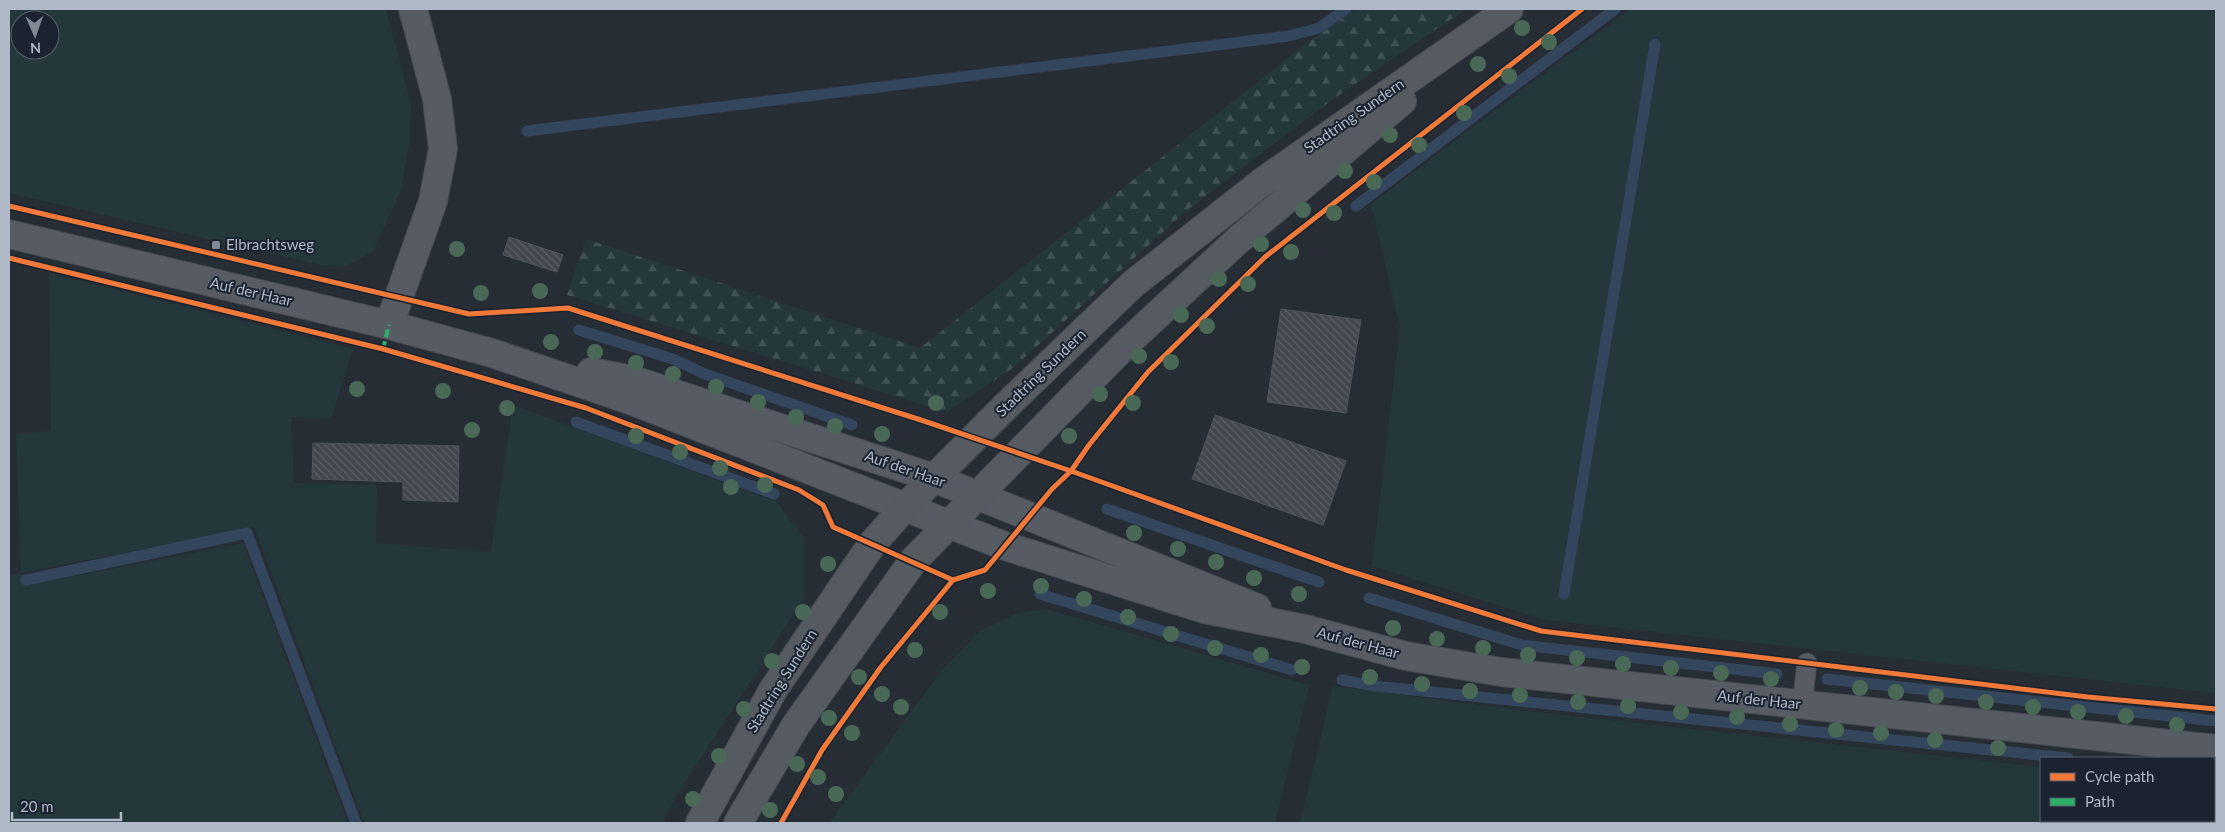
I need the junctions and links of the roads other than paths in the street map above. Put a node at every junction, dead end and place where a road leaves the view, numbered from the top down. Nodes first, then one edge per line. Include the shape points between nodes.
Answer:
1 (413, 9) edge
2 (1499, 16) edge
3 (9, 234) edge
4 (389, 324) junction
5 (492, 353) junction
6 (934, 478) junction
7 (977, 494) junction
8 (904, 508) junction
9 (946, 525) junction
10 (1305, 629) junction
11 (1807, 663) dead end
12 (1802, 704) junction
13 (2216, 749) edge
14 (700, 823) edge
15 (738, 823) edge

1 - 4 street via 437,99 443,149 432,201
2 - 6 main road, Stadtring Sundern via 1265,180 1133,284
2 - 7 main road, Stadtring Sundern via 1230,248 1127,343
3 - 4 street, Auf der Haar
4 - 5 street, Auf der Haar
5 - 6 street, Auf der Haar via 633,380
5 - 8 street, Auf der Haar via 630,400
6 - 7 street, Auf der Haar
6 - 8 main road, Stadtring Sundern
7 - 9 main road, Stadtring Sundern
7 - 10 street, Auf der Haar
8 - 9 street, Auf der Haar
8 - 14 main road, Stadtring Sundern via 872,544 773,690
9 - 10 street, Auf der Haar via 1204,609
9 - 15 main road, Stadtring Sundern via 900,577 801,717
10 - 12 street, Auf der Haar via 1406,656 1501,672
11 - 12 lane
12 - 13 street, Auf der Haar

